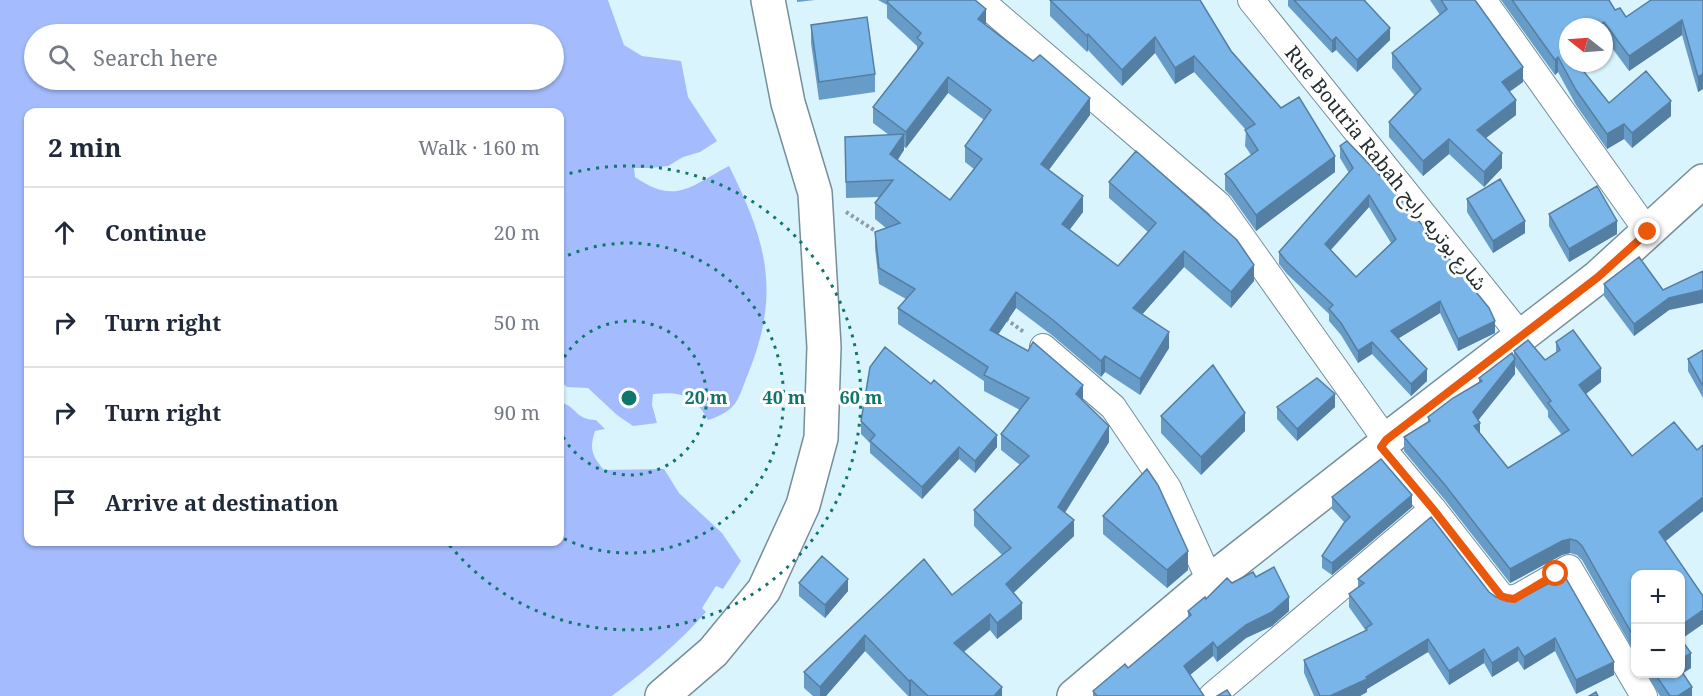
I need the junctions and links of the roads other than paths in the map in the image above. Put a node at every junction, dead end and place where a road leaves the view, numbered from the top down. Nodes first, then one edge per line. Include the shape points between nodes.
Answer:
1 (768, 0) edge
2 (980, 0) edge
3 (1251, 0) edge
4 (1487, 2) edge
5 (1703, 181) edge
6 (1648, 232) junction
7 (1521, 336) junction
8 (1043, 346) road end
9 (1383, 444) junction
10 (1433, 509) junction
11 (1210, 581) junction
12 (662, 696) edge
13 (1074, 696) edge
14 (1212, 696) edge
15 (1644, 696) edge

1 - 12 main road via 788,103 815,193 824,347 821,438 803,505 764,590 713,652
2 - 9 street via 1219,205
3 - 7 street, Rue Boutria Rabah شارع بوتريه رابح
4 - 6 street
5 - 6 main road
6 - 7 main road via 1598,277
7 - 9 main road
8 - 11 street via 1113,407 1168,488
9 - 10 street
9 - 11 main road
10 - 14 street
10 - 15 street via 1501,596 1514,599 1569,568
11 - 13 main road

